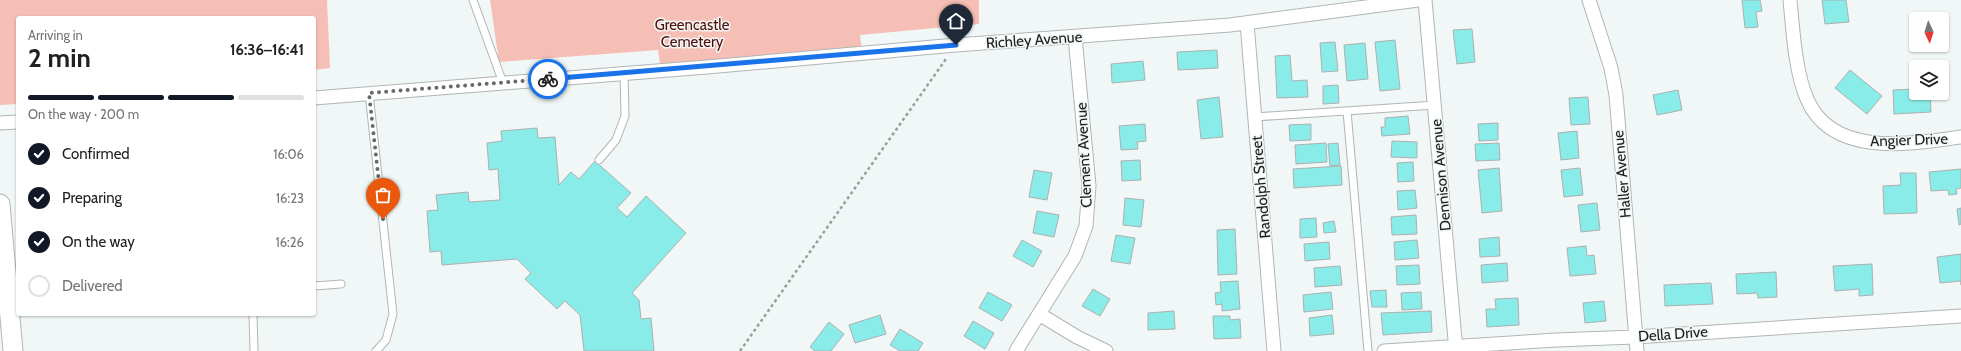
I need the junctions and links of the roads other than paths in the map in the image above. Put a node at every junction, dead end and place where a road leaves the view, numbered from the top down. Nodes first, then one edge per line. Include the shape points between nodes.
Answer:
1 (473, 0) edge
2 (1418, 0) edge
3 (1425, 0) edge
4 (1589, 0) edge
5 (1790, 0) edge
6 (1247, 23) junction
7 (1075, 37) junction
8 (624, 73) junction
9 (503, 83) junction
10 (369, 93) junction
11 (316, 98) edge
12 (1435, 105) junction
13 (1347, 111) junction
14 (1255, 117) junction
15 (16, 122) edge
16 (0, 123) edge
17 (1961, 137) edge
18 (599, 160) dead end
19 (0, 204) edge
20 (341, 284) dead end
21 (316, 286) edge
22 (4, 288) edge
23 (1039, 314) junction
24 (253, 316) edge
25 (1961, 316) edge
26 (1636, 337) junction
27 (1456, 349) edge
28 (13, 351) edge
29 (254, 351) edge
30 (376, 351) edge
31 (1016, 351) edge
32 (1106, 351) edge
33 (1274, 351) edge
34 (1368, 351) edge
35 (1384, 351) edge
36 (1637, 351) edge

1 - 9 lane
2 - 6 street, Richley Avenue
3 - 12 street, Dennison Avenue
4 - 26 street, Haller Avenue via 1611,68 1616,95
5 - 17 street, Angier Drive via 1802,87 1812,109 1833,130 1851,139 1871,143 1926,142
6 - 7 street, Richley Avenue
6 - 14 street, Randolph Street
7 - 8 street, Richley Avenue
7 - 23 street, Clement Avenue via 1089,186 1088,212 1086,226 1075,256
8 - 9 street, Richley Avenue
8 - 18 lane via 626,116 616,140
9 - 10 street, Richley Avenue
10 - 11 street, Richley Avenue
10 - 30 lane via 393,314 386,340
12 - 13 lane
12 - 27 street, Dennison Avenue
13 - 14 lane
13 - 34 lane
14 - 33 street, Randolph Street
15 - 16 street
19 - 22 street
20 - 21 lane
22 - 28 street
23 - 31 street, Clement Avenue
23 - 32 street
24 - 29 lane
25 - 26 street, Della Drive
26 - 27 street, Della Drive via 1556,340
26 - 36 street, Haller Avenue
27 - 35 street, Della Drive

